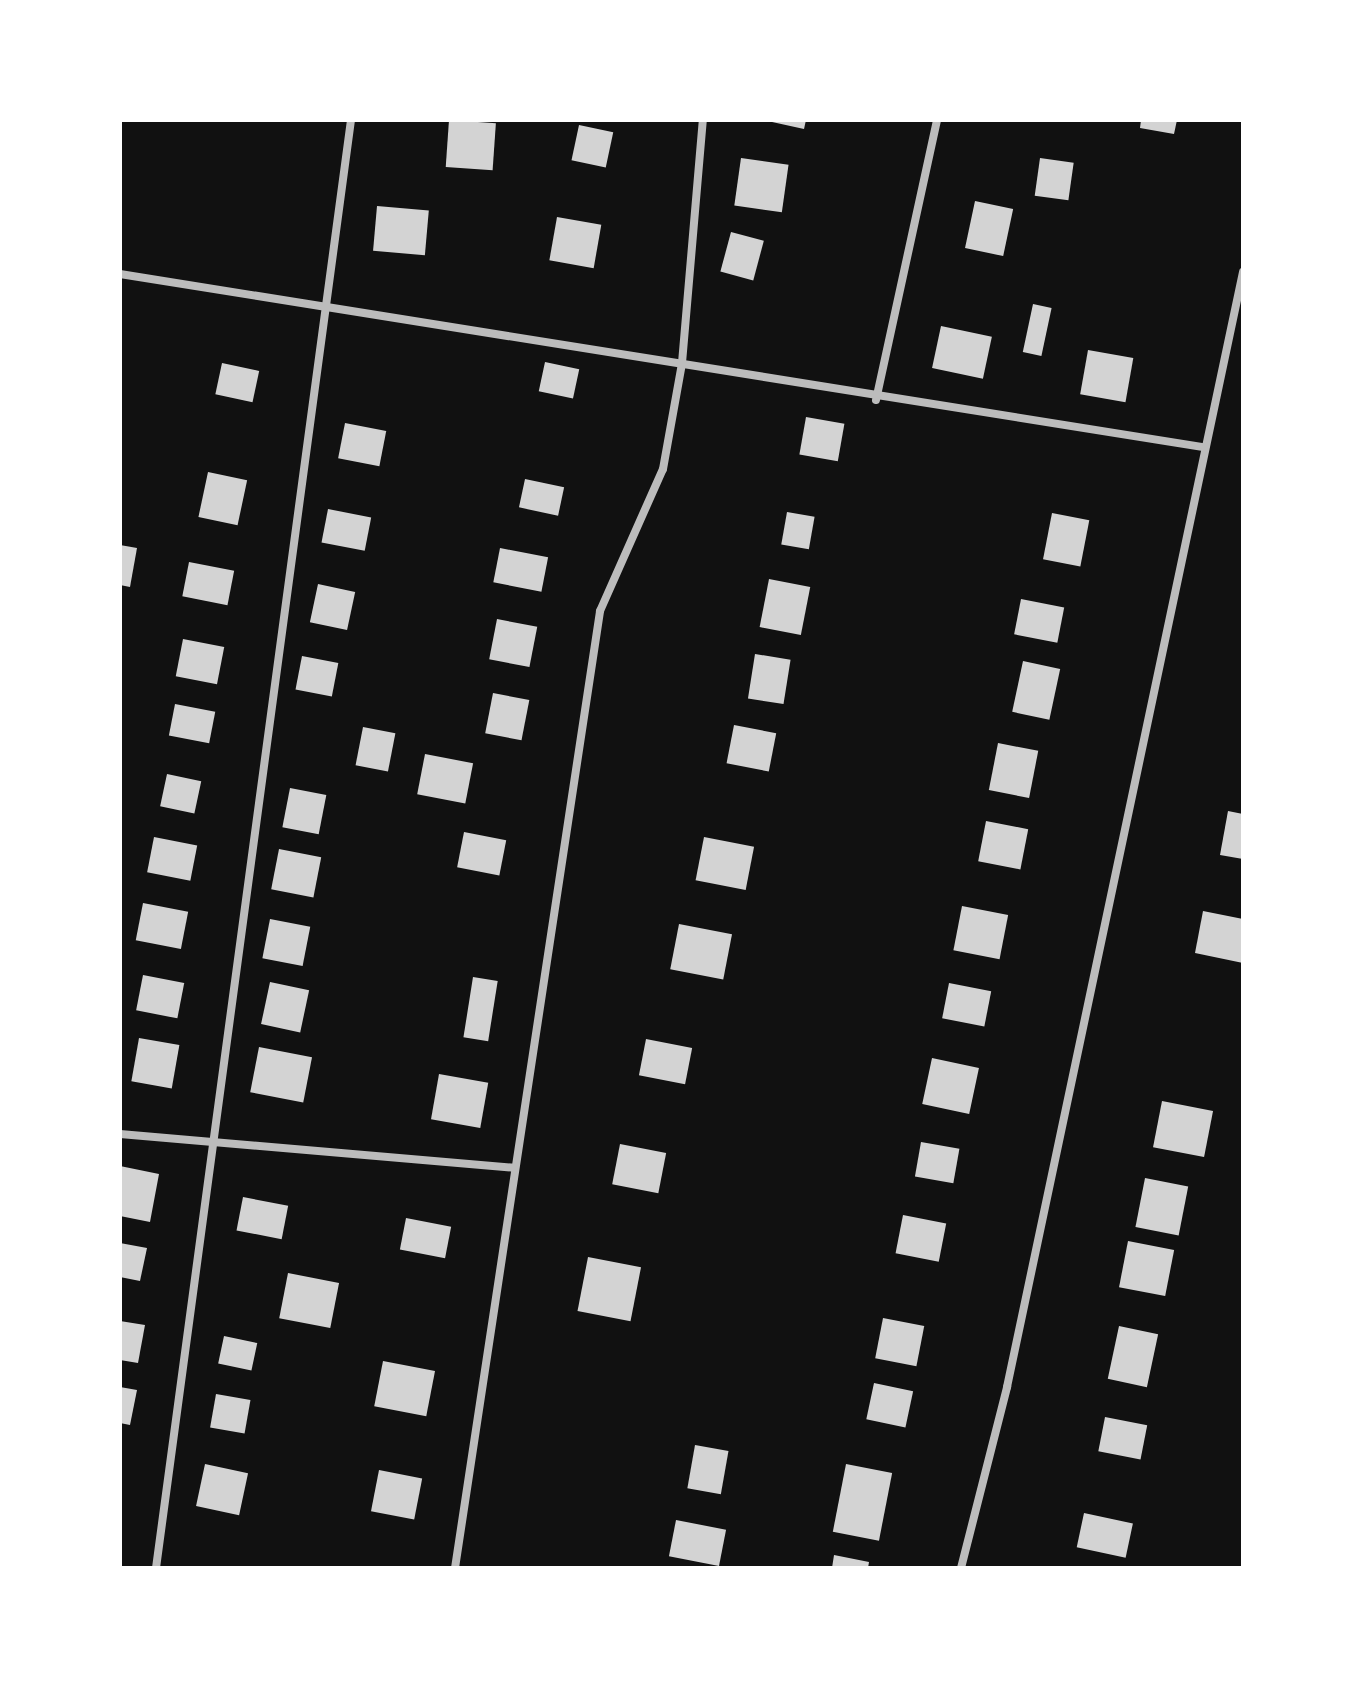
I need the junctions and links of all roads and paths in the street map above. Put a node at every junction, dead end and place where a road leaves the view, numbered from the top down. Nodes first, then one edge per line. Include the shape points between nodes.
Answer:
1 (351, 120) edge
2 (703, 120) edge
3 (937, 120) edge
4 (1243, 272) edge
5 (120, 274) edge
6 (322, 305) junction
7 (682, 363) junction
8 (876, 400) junction
9 (1203, 447) junction
10 (120, 1134) edge
11 (208, 1146) junction
12 (515, 1168) junction
13 (156, 1568) edge
14 (455, 1568) edge
15 (961, 1568) edge

1 - 6 street
2 - 7 street
3 - 8 street
4 - 9 street
5 - 6 street
6 - 7 street
6 - 11 street
7 - 8 street
7 - 12 street via 663,469 600,611
8 - 9 street
9 - 15 street via 1007,1387
10 - 11 street
11 - 12 street
11 - 13 street
12 - 14 street

